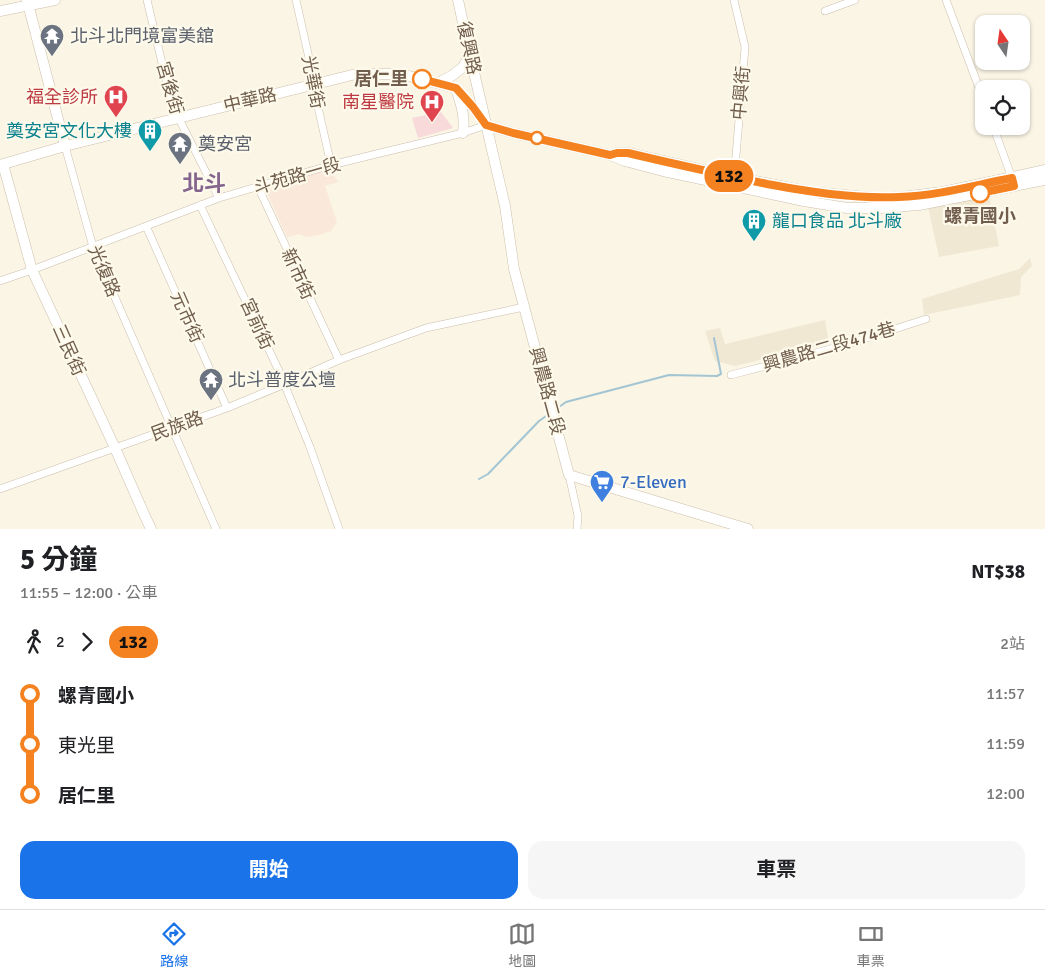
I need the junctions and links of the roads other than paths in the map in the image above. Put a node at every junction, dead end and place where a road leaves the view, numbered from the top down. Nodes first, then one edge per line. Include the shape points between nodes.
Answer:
1 (55, 0) edge
2 (147, 0) edge
3 (296, 0) edge
4 (458, 0) edge
5 (734, 0) edge
6 (855, 0) edge
7 (946, 0) edge
8 (28, 3) edge
9 (825, 10) dead end
10 (0, 12) edge
11 (470, 55) junction
12 (976, 80) edge
13 (438, 83) junction
14 (315, 85) junction
15 (456, 88) junction
16 (178, 118) junction
17 (486, 125) junction
18 (463, 133) junction
19 (996, 135) edge
20 (65, 146) junction
21 (2, 164) edge
22 (331, 165) junction
23 (1045, 170) edge
24 (1045, 180) edge
25 (733, 182) junction
26 (1013, 182) junction
27 (258, 187) junction
28 (219, 198) junction
29 (200, 205) junction
30 (146, 226) junction
31 (93, 247) junction
32 (32, 270) junction
33 (0, 281) edge
34 (524, 306) junction
35 (926, 319) dead end
36 (339, 360) junction
37 (731, 375) dead end
38 (285, 384) junction
39 (228, 408) junction
40 (173, 428) junction
41 (115, 448) junction
42 (569, 475) junction
43 (0, 489) edge
44 (152, 529) edge
45 (216, 529) edge
46 (339, 529) edge
47 (577, 529) edge
48 (748, 529) edge

1 - 8 street
2 - 16 street, 宮後街
3 - 14 street, 光華街
4 - 11 street, 復興路
5 - 25 street, 中興街 via 745,47
6 - 9 street
7 - 12 street
8 - 10 street
8 - 20 street, 光復路
11 - 13 street via 463,67
11 - 17 street, 復興路
13 - 14 street, 中華路 via 401,74 372,73
13 - 15 street, 中華路
14 - 16 street, 中華路
14 - 22 street, 光華街
15 - 17 street
15 - 18 street via 463,111
16 - 20 street, 中華路
16 - 28 street, 宮後街
17 - 18 street, 斗苑路一段
17 - 25 street via 663,171
17 - 34 street, 興農路二段
18 - 22 street, 斗苑路一段
19 - 26 street
20 - 21 street, 中華路
20 - 31 street, 光復路
21 - 32 street, 三民街
22 - 27 street, 斗苑路一段
23 - 26 street
24 - 26 street
25 - 26 street via 804,201 847,208 880,208 919,205 944,196
27 - 28 street, 斗苑路一段
27 - 36 street, 新市街
28 - 29 street, 斗苑路一段
29 - 30 street, 斗苑路一段
29 - 38 street, 宮前街
30 - 31 street, 斗苑路一段
30 - 39 street, 元市街
31 - 32 street, 斗苑路一段
31 - 40 street, 光復路
32 - 33 street, 斗苑路一段
32 - 41 street, 三民街
34 - 36 street, 民族路 via 426,328
34 - 42 street, 興農路二段
35 - 37 street, 興農路二段474巷 via 842,346
36 - 38 street, 民族路
38 - 39 street, 民族路
38 - 46 street, 宮前街
39 - 40 street, 民族路
40 - 41 street, 民族路
40 - 45 street, 光復路
41 - 43 street, 民族路
41 - 44 street, 三民街
42 - 47 street via 578,516
42 - 48 street

